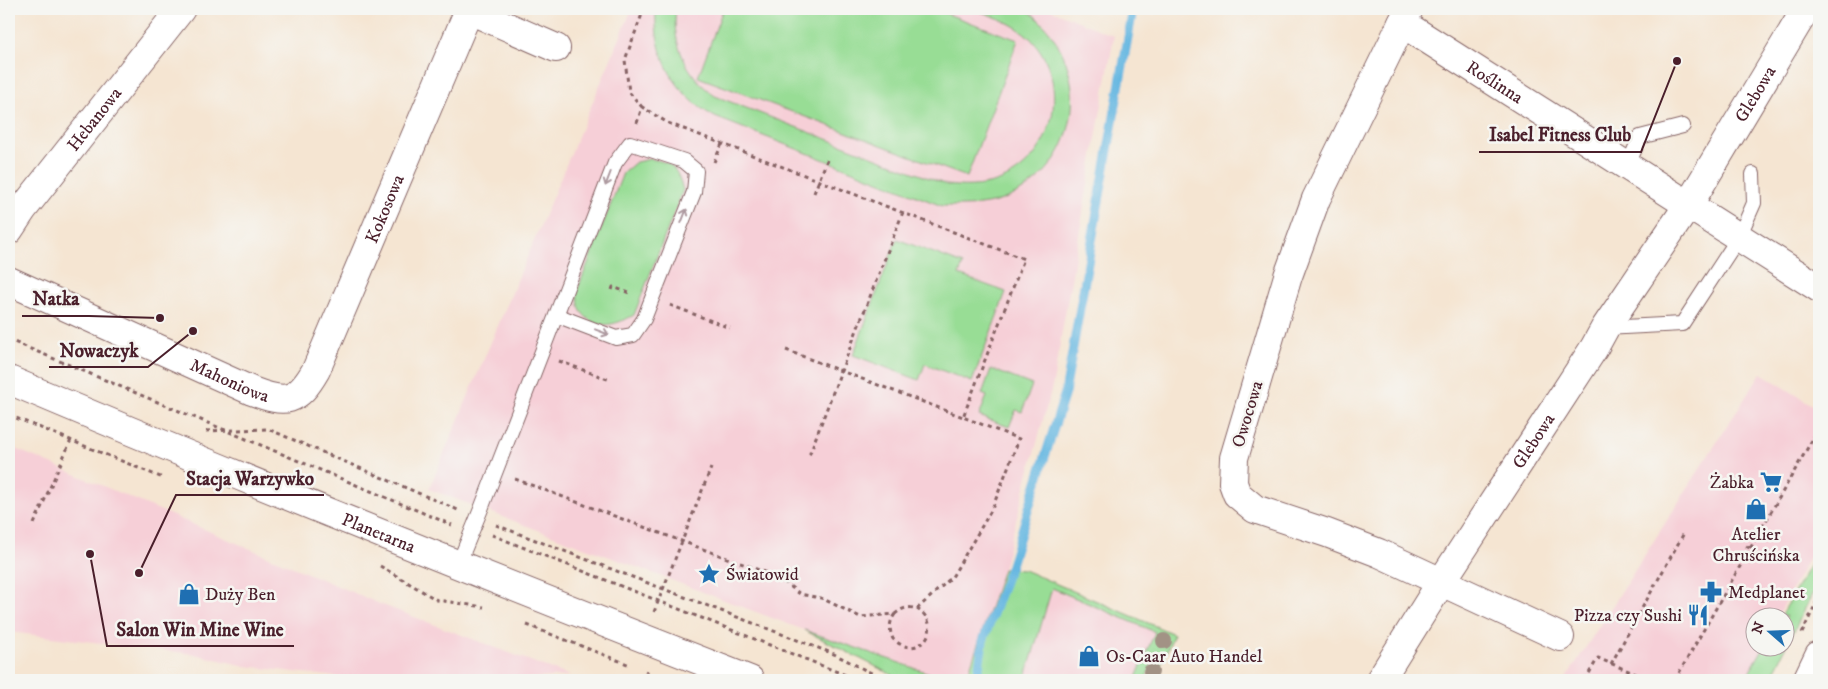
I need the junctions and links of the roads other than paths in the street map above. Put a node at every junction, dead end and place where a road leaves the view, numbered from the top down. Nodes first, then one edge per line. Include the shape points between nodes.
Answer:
1 (181, 9) edge
2 (468, 9) edge
3 (1806, 9) edge
4 (1405, 16) edge
5 (556, 48) dead end
6 (1683, 126) dead end
7 (1628, 165) junction
8 (1752, 174) dead end
9 (1689, 204) junction
10 (9, 230) edge
11 (1739, 237) junction
12 (9, 281) edge
13 (1819, 288) edge
14 (556, 315) junction
15 (1605, 328) junction
16 (9, 380) edge
17 (290, 399) joint
18 (458, 565) junction
19 (1442, 582) junction
20 (1560, 637) dead end
21 (1819, 655) edge
22 (750, 680) edge
23 (1380, 680) edge
24 (1807, 680) edge

1 - 10 street, Hebanowa
2 - 5 street
2 - 17 street, Kokosowa via 316,370 306,387
3 - 9 street, Glebowa
4 - 7 street, Roślinna
4 - 19 street, Owocowa via 1313,207 1288,276 1234,458 1233,483 1237,494 1255,509 1379,553
6 - 7 lane via 1640,137
7 - 9 street, Roślinna
8 - 11 lane via 1754,203
9 - 11 street
9 - 15 street, Glebowa
11 - 13 street
11 - 15 lane via 1682,324
12 - 17 street, Mahoniowa via 252,391 272,398
14 -> 14 lane via 616,338 633,335 644,319 694,192 696,172 684,161 630,143 615,164
14 - 18 lane
15 - 19 street, Glebowa
16 - 18 street, Planetarna
18 - 22 street, Planetarna
19 - 20 street, Owocowa
19 - 23 street, Glebowa
21 - 24 street

